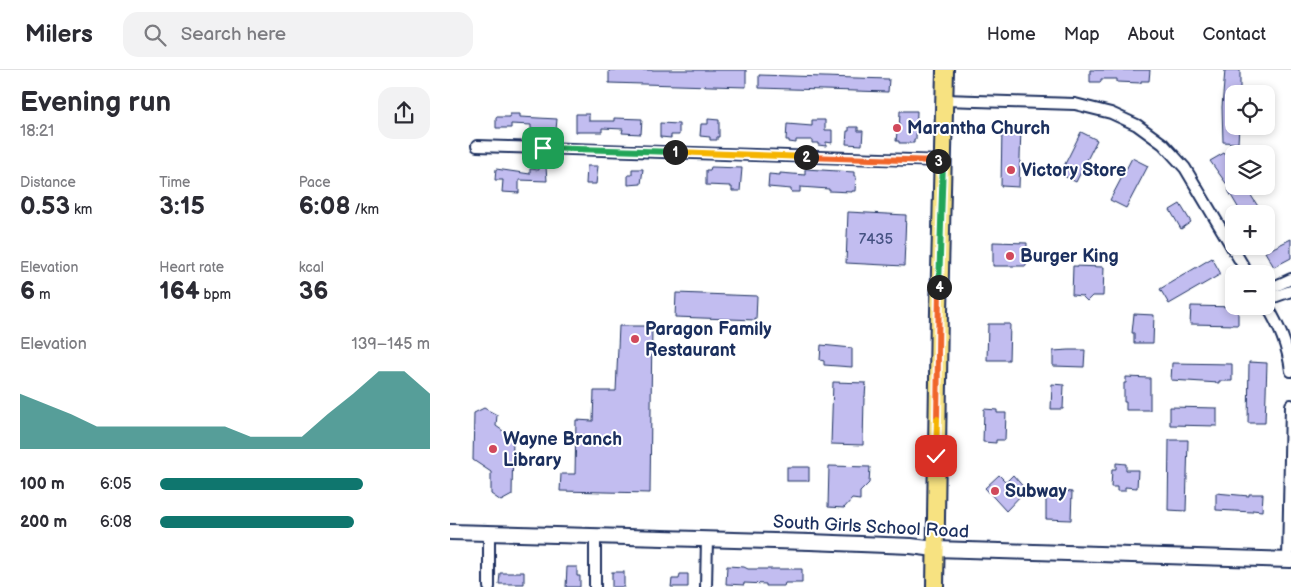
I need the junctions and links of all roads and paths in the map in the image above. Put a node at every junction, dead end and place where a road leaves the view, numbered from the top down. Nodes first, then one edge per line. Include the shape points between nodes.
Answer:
1 (945, 70) edge
2 (944, 100) junction
3 (477, 146) dead end
4 (943, 161) junction
5 (1243, 265) edge
6 (1291, 279) edge
7 (1275, 286) edge
8 (1291, 291) edge
9 (1275, 297) edge
10 (1272, 315) edge
11 (1291, 371) edge
12 (1291, 405) edge
13 (1290, 475) edge
14 (450, 532) edge
15 (489, 533) junction
16 (595, 536) junction
17 (707, 539) junction
18 (935, 550) junction
19 (1289, 560) edge
20 (489, 587) edge
21 (595, 587) edge
22 (706, 587) edge
23 (935, 587) edge

1 - 2 main road
2 - 4 main road
2 - 5 street via 1075,104 1111,113 1137,125 1163,144 1185,168
3 - 4 street
4 - 18 main road
6 - 7 street
8 - 9 street
10 - 11 street via 1283,336
12 - 13 street
13 - 19 street
14 - 15 main road, South Girls School Road
15 - 16 main road, South Girls School Road
15 - 20 street
16 - 17 main road, South Girls School Road
16 - 21 street
17 - 18 main road, South Girls School Road via 910,546
17 - 22 street
18 - 19 main road, South Girls School Road
18 - 23 main road

